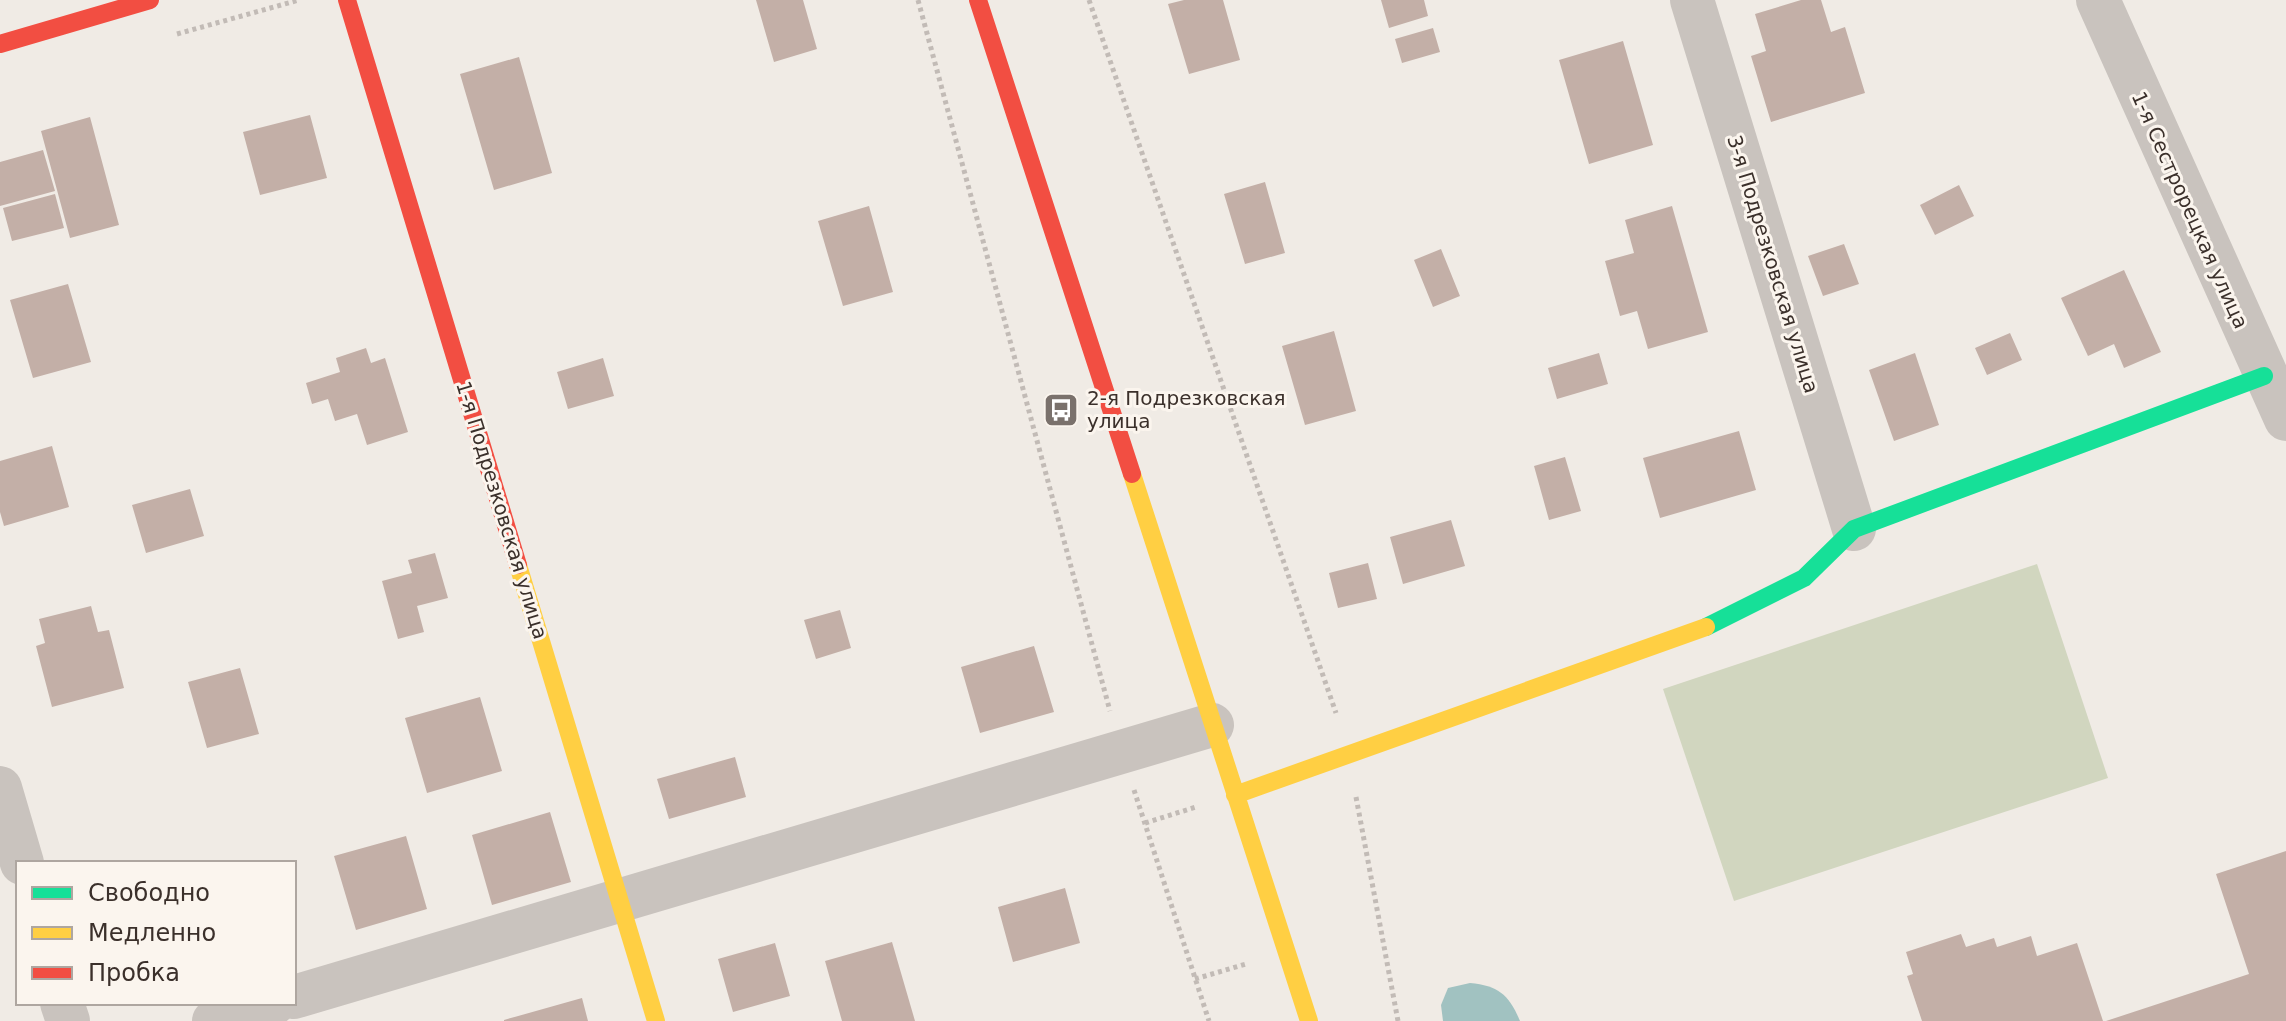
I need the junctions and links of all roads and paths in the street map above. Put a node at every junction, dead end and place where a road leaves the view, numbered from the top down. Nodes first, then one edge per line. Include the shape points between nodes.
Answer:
1 (150, 0) edge
2 (347, 0) edge
3 (918, 0) edge
4 (978, 0) edge
5 (1089, 0) edge
6 (1692, 0) edge
7 (2098, 0) edge
8 (0, 44) edge
9 (2264, 376) junction
10 (2286, 419) edge
11 (1854, 529) junction
12 (1212, 725) junction
13 (1122, 753) junction
14 (1348, 754) junction
15 (0, 788) edge
16 (1235, 795) junction
17 (1144, 823) junction
18 (21, 861) edge
19 (620, 899) junction
20 (1249, 963) dead end
21 (1195, 979) junction
22 (296, 996) edge
23 (267, 1005) edge
24 (214, 1021) edge
25 (656, 1021) edge
26 (1209, 1021) edge
27 (1309, 1021) edge
28 (1398, 1021) edge

1 - 8 street
2 - 19 street, 1-я Подрезковская улица
3 - 13 path
4 - 12 street
5 - 14 path
6 - 11 street, 3-я Подрезковская улица
7 - 9 street, 1-я Сестрорецкая улица
9 - 10 street, 1-я Сестрорецкая улица
9 - 11 street
11 - 14 street via 1804,578 1720,622
12 - 13 street
12 - 16 street
13 - 17 path
13 - 19 street
14 - 16 street
14 - 28 path
15 - 18 street
16 - 17 path
16 - 27 street
17 - 21 path
19 - 22 street
19 - 25 street, 1-я Подрезковская улица
20 - 21 path
21 - 26 path
23 - 24 street

